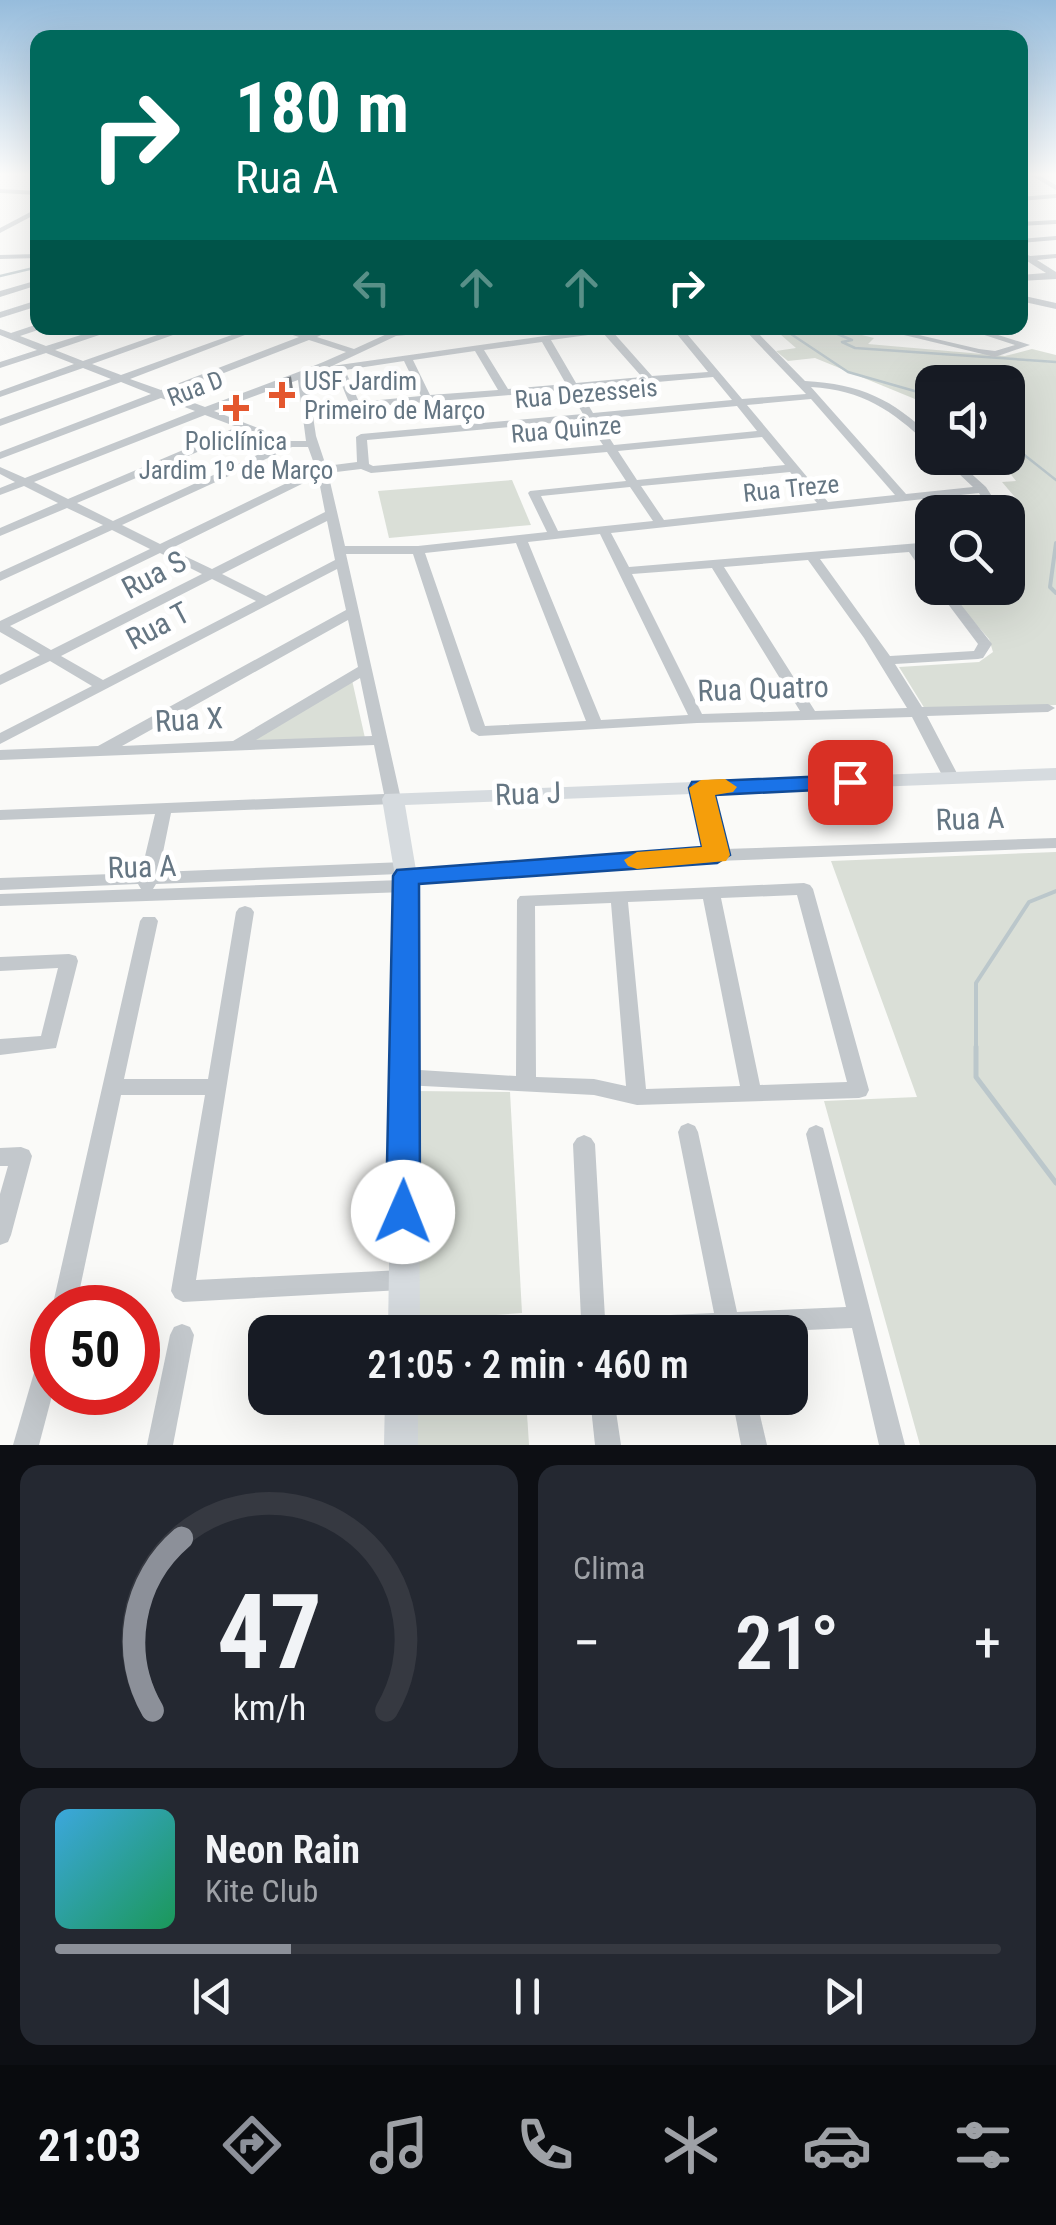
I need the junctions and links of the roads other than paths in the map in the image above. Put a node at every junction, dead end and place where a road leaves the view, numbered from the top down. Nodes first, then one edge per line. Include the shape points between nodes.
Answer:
1 (30, 251) edge
2 (22, 256) junction
3 (30, 256) edge
4 (1056, 256) edge
5 (0, 257) edge
6 (1028, 257) edge
7 (1028, 260) edge
8 (1056, 277) edge
9 (1028, 278) edge
10 (1028, 284) edge
11 (30, 285) edge
12 (0, 294) edge
13 (1028, 300) edge
14 (1056, 306) edge
15 (30, 307) edge
16 (0, 316) edge
17 (30, 329) edge
18 (90, 335) edge
19 (164, 335) edge
20 (239, 335) edge
21 (302, 335) edge
22 (313, 335) edge
23 (389, 335) edge
24 (565, 335) edge
25 (610, 335) edge
26 (683, 335) edge
27 (755, 335) edge
28 (909, 335) edge
29 (994, 335) edge
30 (3, 336) edge
31 (308, 337) junction
32 (545, 338) junction
33 (478, 348) junction
34 (46, 350) junction
35 (351, 351) junction
36 (407, 358) junction
37 (82, 364) junction
38 (0, 365) edge
39 (339, 367) junction
40 (716, 374) junction
41 (302, 376) junction
42 (120, 379) junction
43 (650, 380) junction
44 (803, 384) junction
45 (572, 386) junction
46 (505, 392) junction
47 (0, 394) edge
48 (160, 394) junction
49 (814, 396) junction
50 (426, 399) junction
51 (739, 403) junction
52 (204, 412) junction
53 (588, 414) junction
54 (0, 423) edge
55 (915, 426) edge
56 (244, 428) junction
57 (764, 434) junction
58 (290, 444) junction
59 (308, 444) junction
60 (610, 448) junction
61 (0, 456) edge
62 (367, 467) junction
63 (792, 468) junction
64 (0, 470) edge
65 (322, 470) junction
66 (966, 475) edge
67 (25, 482) junction
68 (632, 483) junction
69 (982, 490) junction
70 (0, 492) edge
71 (985, 495) edge
72 (904, 498) junction
73 (68, 503) junction
74 (826, 507) junction
75 (331, 514) junction
76 (660, 524) junction
77 (113, 526) junction
78 (604, 530) junction
79 (0, 532) edge
80 (554, 536) junction
81 (521, 539) junction
82 (160, 549) junction
83 (418, 550) junction
84 (914, 550) edge
85 (340, 556) junction
86 (812, 557) junction
87 (717, 565) junction
88 (626, 572) junction
89 (210, 574) junction
90 (0, 577) edge
91 (266, 601) junction
92 (955, 605) edge
93 (352, 612) junction
94 (0, 626) edge
95 (50, 657) junction
96 (890, 660) junction
97 (364, 669) junction
98 (0, 682) edge
99 (104, 686) junction
100 (1048, 708) dead end
101 (921, 712) junction
102 (810, 715) junction
103 (697, 718) junction
104 (595, 724) junction
105 (0, 739) edge
106 (380, 740) junction
107 (236, 746) junction
108 (100, 752) junction
109 (0, 755) edge
110 (1056, 774) edge
111 (952, 778) junction
112 (701, 788) junction
113 (392, 799) junction
114 (164, 809) junction
115 (0, 815) edge
116 (1056, 843) edge
117 (717, 855) junction
118 (405, 877) junction
119 (146, 886) junction
120 (7, 892) edge
121 (710, 892) junction
122 (619, 896) junction
123 (246, 912) dead end
124 (149, 920) dead end
125 (0, 964) edge
126 (0, 1047) edge
127 (404, 1077) junction
128 (526, 1084) junction
129 (112, 1087) junction
130 (215, 1087) junction
131 (752, 1094) junction
132 (637, 1097) junction
133 (688, 1132) dead end
134 (816, 1134) dead end
135 (584, 1144) dead end
136 (0, 1157) edge
137 (0, 1235) edge
138 (402, 1280) junction
139 (69, 1285) edge
140 (403, 1315) edge
141 (593, 1315) edge
142 (726, 1315) edge
143 (860, 1316) junction
144 (808, 1321) edge
145 (182, 1334) dead end
146 (34, 1415) edge
147 (402, 1415) edge
148 (604, 1415) edge
149 (748, 1415) edge
150 (26, 1445) edge
151 (160, 1445) edge
152 (401, 1445) edge
153 (608, 1445) edge
154 (754, 1445) edge
155 (892, 1445) edge

1 - 2 street
2 - 3 street
2 - 5 street
4 - 6 street
7 - 8 street
8 - 9 street
8 - 10 street
11 - 12 street
13 - 14 street
15 - 16 street
17 - 30 street
18 - 34 street
19 - 37 street
20 - 42 street
21 - 31 street
22 - 31 street
23 - 35 street, Rua D
24 - 32 street
25 - 43 street
26 - 40 street
27 - 44 street
28 - 29 street via 979,352 1024,344
30 - 34 street
31 - 35 street
31 - 48 street
32 - 33 street
32 - 45 street
33 - 36 street
33 - 46 street
34 - 37 street
34 - 38 street
35 - 41 street, Rua D
36 - 39 street
36 - 50 street
37 - 42 street
37 - 47 street
39 - 41 street
39 - 50 street via 355,405
40 - 43 street
40 - 51 street
41 - 52 street, Rua D
41 - 59 street
42 - 48 street
42 - 54 street
43 - 45 street
44 - 49 street
44 - 55 street via 874,395
45 - 46 street
45 - 53 street
46 - 50 street
48 - 52 street
48 - 61 street
49 - 51 street, Rua Dezesseis
49 - 72 street
51 - 53 street, Rua Dezesseis
51 - 57 street
52 - 56 street
52 - 67 street, Rua D
53 - 60 street
53 - 62 street, Rua Dezesseis via 361,437
56 - 58 street
56 - 73 street
57 - 60 street, Rua Quinze
57 - 63 street
58 - 59 street
58 - 77 street
59 - 65 street
60 - 62 street, Rua Quinze
60 - 68 street
62 - 65 street, Rua Quinze
63 - 68 street
63 - 74 street
64 - 67 street
65 - 75 street
65 - 82 street, Rua Quinze
66 - 69 street
67 - 70 street, Rua D
67 - 73 street
68 - 76 street
68 - 80 street via 534,493
69 - 71 street
69 - 72 street, Rua Treze
72 - 74 street, Rua Treze
73 - 77 street
73 - 79 street
74 - 76 street, Rua Treze
75 - 85 street
75 - 89 street, Rua S
76 - 78 street, Rua Treze
77 - 82 street
77 - 90 street
78 - 80 street, Rua Treze
78 - 88 street
80 - 81 street, Rua Treze
81 - 83 street, Rua Treze
81 - 104 street
82 - 89 street
82 - 94 street, Rua Quinze
83 - 85 street, Rua Treze
83 - 104 street, Rua Quatro via 479,731
84 - 86 street
85 - 91 street, Rua T
85 - 93 street
86 - 87 street
86 - 96 street
87 - 88 street
87 - 102 street
88 - 103 street
89 - 91 street
89 - 95 street, Rua S
91 - 99 street, Rua T
92 - 96 street via 985,644 978,655
93 - 97 street
93 - 108 street
94 - 95 street
95 - 98 street, Rua S
95 - 99 street
96 - 101 street
97 - 106 street
97 - 107 street
99 - 105 street, Rua T
100 - 101 street, Rua Quatro
101 - 102 street, Rua Quatro
101 - 111 street
102 - 103 street, Rua Quatro
103 - 104 street, Rua Quatro
106 - 107 street, Rua X
106 - 113 street
107 - 108 street, Rua X
108 - 109 street, Rua X
110 - 111 main road, Rua J
111 - 112 main road, Rua J
112 - 113 main road, Rua J
112 - 117 street
113 - 114 street, Rua J
113 - 118 main road
114 - 115 street, Rua J
114 - 119 street
116 - 117 street, Rua A
117 - 118 street, Rua A
118 - 119 street, Rua A
118 - 127 main road
119 - 120 street, Rua A
121 - 122 street
121 - 131 street
121 - 131 street via 804,889 859,1090
122 - 128 street via 526,900
122 - 132 street
123 - 130 street
124 - 129 street
125 - 126 street via 70,961 49,1043
127 - 128 street
127 - 138 main road
128 - 132 street via 594,1086
129 - 130 street
129 - 139 street
130 - 138 street via 183,1291
131 - 132 street
133 - 142 street
134 - 143 street
135 - 141 street
136 - 137 street via 21,1156
138 - 140 main road
143 - 144 street
143 - 155 street
145 - 151 street
146 - 150 street
147 - 152 main road
148 - 153 street
149 - 154 street

